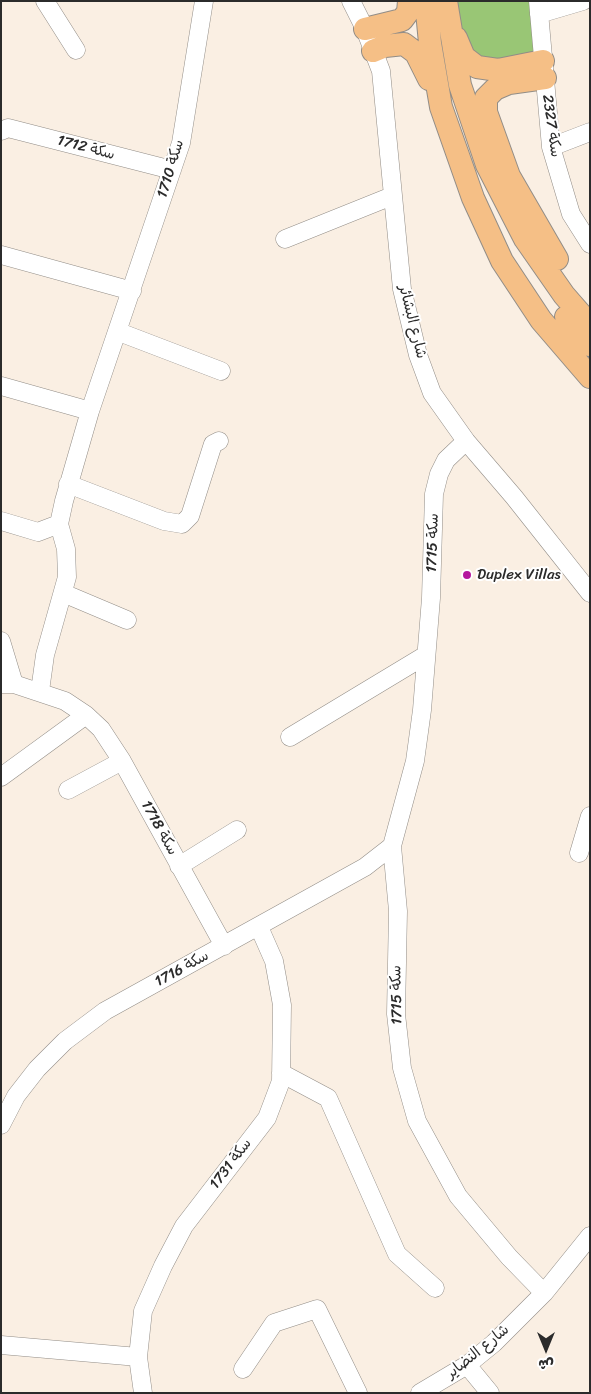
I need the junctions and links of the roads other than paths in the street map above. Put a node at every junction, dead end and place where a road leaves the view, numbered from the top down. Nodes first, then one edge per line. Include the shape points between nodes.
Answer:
1 (45, 1) edge
2 (204, 1) edge
3 (352, 1) edge
4 (410, 1) edge
5 (426, 1) edge
6 (583, 1) edge
7 (446, 6) edge
8 (539, 8) edge
9 (365, 29) junction
10 (76, 50) dead end
11 (373, 51) junction
12 (544, 69) junction
13 (441, 107) junction
14 (1, 131) edge
15 (590, 132) edge
16 (551, 147) junction
17 (487, 165) junction
18 (172, 170) junction
19 (392, 196) junction
20 (285, 240) dead end
21 (590, 244) edge
22 (1, 255) edge
23 (132, 291) junction
24 (590, 310) edge
25 (590, 325) edge
26 (119, 332) junction
27 (590, 345) edge
28 (221, 371) dead end
29 (590, 377) edge
30 (1, 386) edge
31 (90, 411) junction
32 (219, 441) dead end
33 (466, 441) junction
34 (68, 484) junction
35 (1, 521) edge
36 (59, 524) junction
37 (63, 593) junction
38 (590, 593) edge
39 (127, 620) dead end
40 (1, 641) edge
41 (426, 655) junction
42 (8, 684) edge
43 (40, 691) junction
44 (86, 714) junction
45 (290, 737) dead end
46 (122, 761) junction
47 (1, 777) edge
48 (68, 790) dead end
49 (590, 816) edge
50 (237, 830) dead end
51 (392, 846) junction
52 (579, 853) dead end
53 (179, 866) junction
54 (260, 927) junction
55 (224, 946) junction
56 (281, 1073) junction
57 (8, 1092) edge
58 (1, 1126) edge
59 (590, 1236) edge
60 (435, 1288) dead end
61 (544, 1293) junction
62 (1, 1345) edge
63 (138, 1357) junction
64 (467, 1365) junction
65 (243, 1369) dead end
66 (144, 1393) edge
67 (358, 1393) edge
68 (420, 1393) edge
69 (490, 1393) edge

1 - 10 street
2 - 18 street, سكة 1710 via 181,143
3 - 9 street, شارع البشائر
4 - 9 main road via 402,20
5 - 13 main road
6 - 8 street
7 - 12 main road via 464,57 478,67
7 - 17 main road via 460,86
8 - 12 street, سكة 2327
9 - 11 street, شارع البشائر
11 - 13 main road via 404,44 416,53
11 - 19 street, شارع البشائر via 381,71
12 - 16 street, سكة 2327
12 - 24 main road via 495,89 486,98 486,112 509,176 541,235
13 - 29 main road via 473,198 502,261 540,320
14 - 18 street, سكة 1712 via 8,128
15 - 16 street
16 - 21 street, سكة 2327 via 571,214
17 - 25 main road via 525,239
17 - 27 main road via 491,187 524,254 563,313
18 - 23 street, سكة 1710
19 - 20 street
19 - 33 street, شارع البشائر via 402,289 418,354 432,392
22 - 23 street
23 - 26 street, سكة 1710
26 - 28 street
26 - 31 street, سكة 1710
30 - 31 street
31 - 34 street, سكة 1710
32 - 34 street via 213,444 190,516 182,524 164,521
33 - 38 street, شارع البشائر
33 - 41 street, سكة 1715 via 446,460 434,494
34 - 36 street, سكة 1710
35 - 36 street via 38,532
36 - 37 street, سكة 1710 via 68,562
37 - 39 street
37 - 43 street, سكة 1710 via 45,655
40 - 42 street
41 - 45 street
41 - 51 street, سكة 1715 via 415,761
42 - 43 street, سكة 1718
43 - 44 street, سكة 1718 via 65,700
44 - 46 street, سكة 1718 via 101,729
44 - 47 street
46 - 48 street
46 - 53 street, سكة 1718
49 - 52 street
50 - 53 street
51 - 54 street, سكة 1716 via 365,867
51 - 61 street, سكة 1715 via 398,911 396,1014 402,1068 417,1121 458,1196
53 - 55 street, سكة 1718
54 - 55 street, سكة 1716
54 - 56 street, سكة 1731 via 274,961 282,1005
55 - 57 street, سكة 1716 via 105,1011 65,1040 37,1069
56 - 60 street via 328,1098 397,1254
56 - 63 street, سكة 1731 via 267,1118 184,1226 162,1266 142,1311
57 - 58 street, سكة 1716
59 - 61 street, شارع النضاير
61 - 64 street, شارع النضاير
62 - 63 street
63 - 66 street, سكة 1731
64 - 68 street, شارع النضاير
64 - 69 street
65 - 67 street via 274,1323 317,1309

